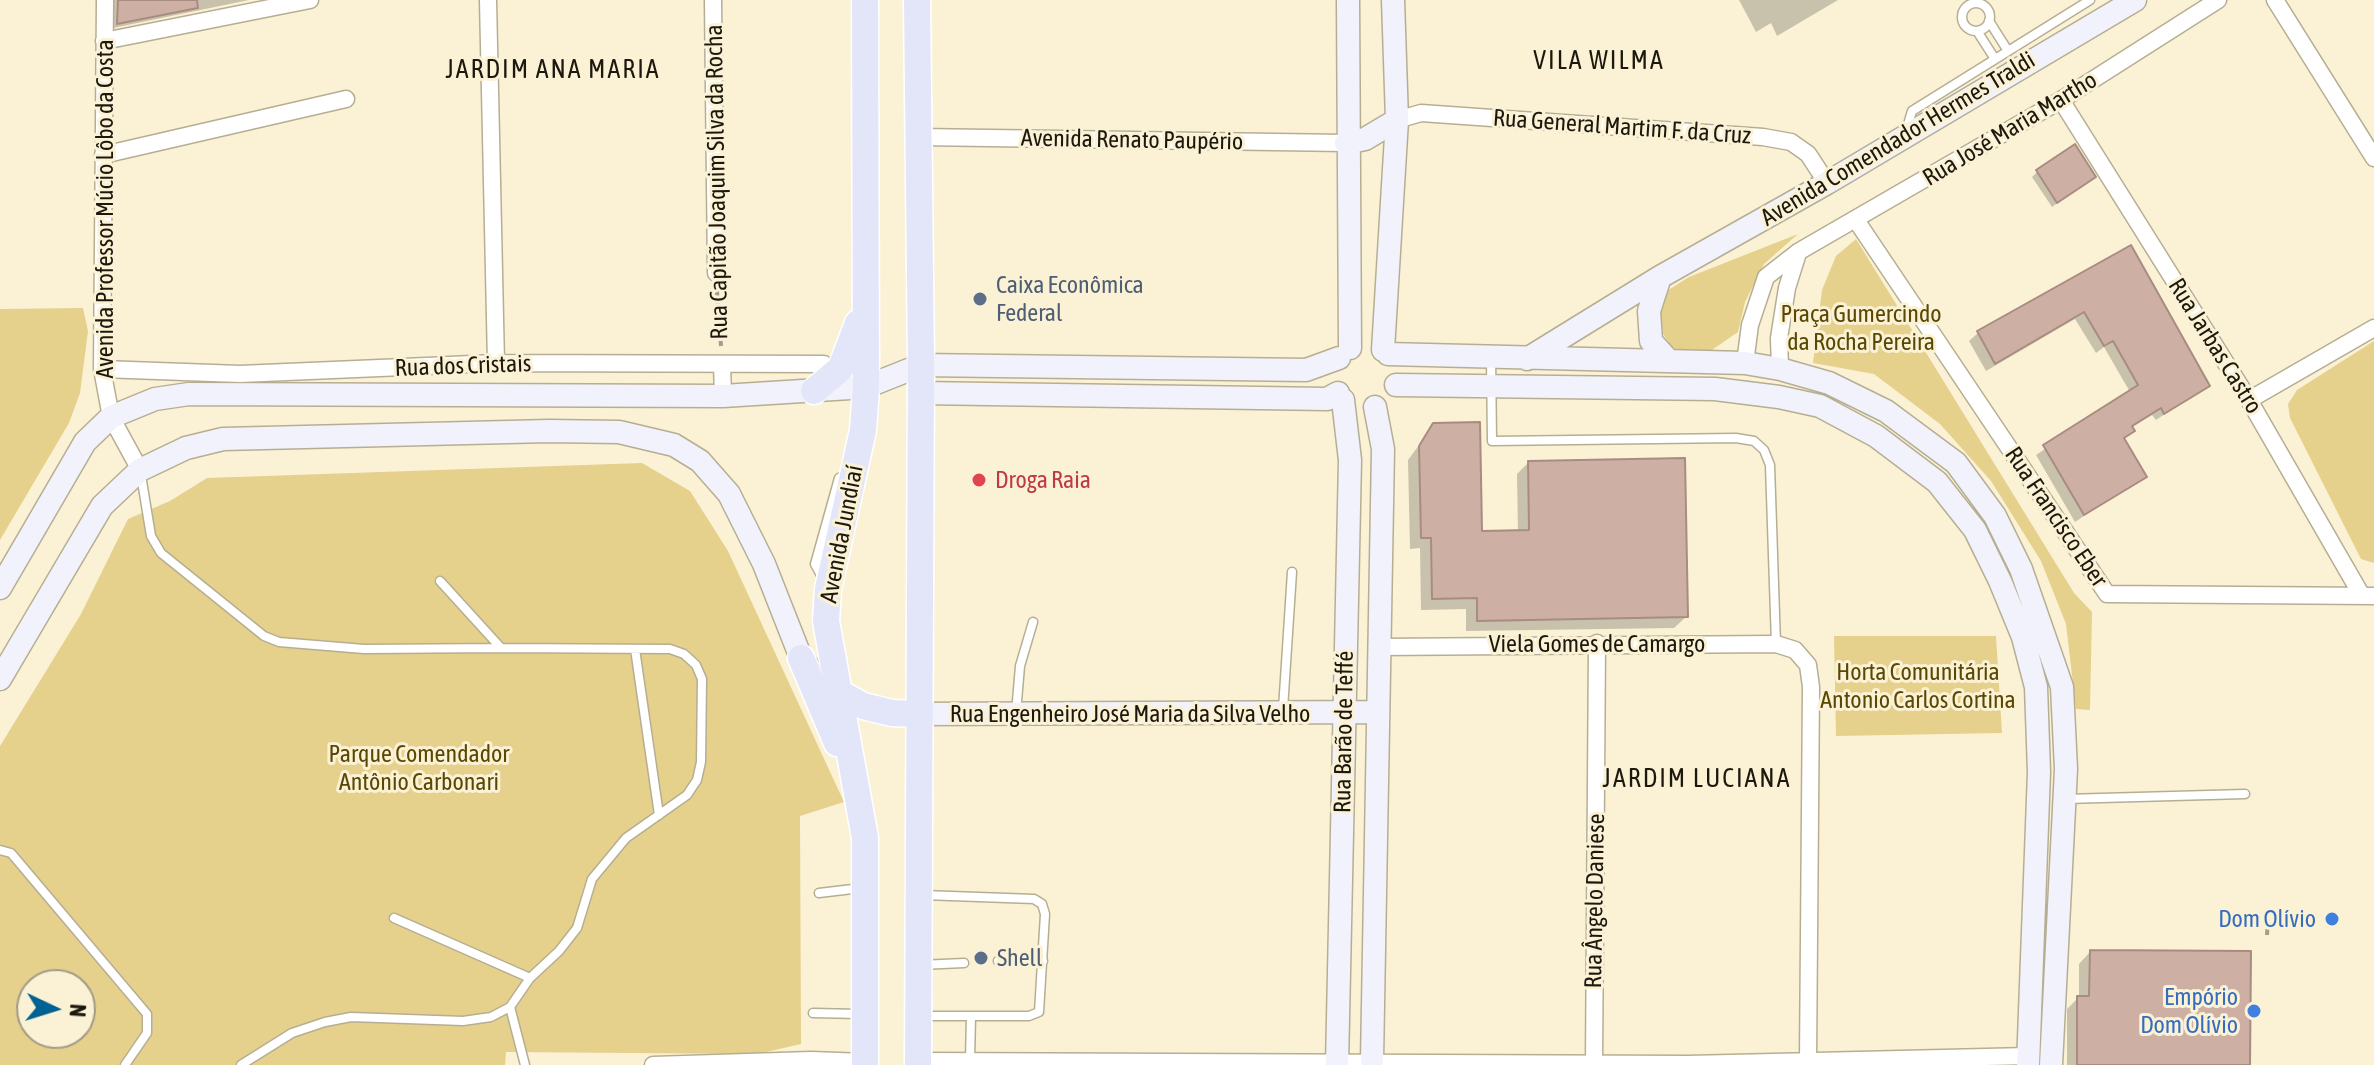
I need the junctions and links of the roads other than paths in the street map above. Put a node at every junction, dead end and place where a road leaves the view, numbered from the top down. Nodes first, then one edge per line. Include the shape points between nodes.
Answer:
1 (105, 0) edge
2 (310, 0) edge
3 (488, 0) edge
4 (713, 0) edge
5 (865, 0) edge
6 (917, 0) edge
7 (1348, 0) edge
8 (1393, 0) edge
9 (2090, 0) edge
10 (2135, 0) edge
11 (2218, 0) edge
12 (2275, 0) edge
13 (1973, 1) edge
14 (1962, 4) edge
15 (1989, 21) junction
16 (1977, 31) junction
17 (104, 41) junction
18 (2008, 51) junction
19 (1995, 59) junction
20 (346, 99) dead end
21 (2061, 100) junction
22 (1397, 120) junction
23 (1905, 135) junction
24 (918, 137) junction
25 (1346, 143) junction
26 (103, 155) junction
27 (2374, 158) edge
28 (1827, 183) junction
29 (1856, 220) junction
30 (1798, 252) junction
31 (716, 273) road end
32 (1660, 277) junction
33 (863, 308) junction
34 (2374, 328) edge
35 (1386, 352) junction
36 (1344, 353) junction
37 (1491, 358) junction
38 (1527, 359) junction
39 (1669, 361) junction
40 (496, 363) junction
41 (1745, 363) junction
42 (722, 364) junction
43 (824, 364) dead end
44 (921, 365) junction
45 (102, 369) junction
46 (1780, 369) junction
47 (1396, 385) junction
48 (1490, 385) junction
49 (866, 387) junction
50 (814, 391) junction
51 (920, 393) junction
52 (723, 396) junction
53 (1341, 397) junction
54 (2249, 400) junction
55 (1375, 407) junction
56 (111, 417) junction
57 (140, 470) junction
58 (1292, 572) dead end
59 (440, 581) dead end
60 (0, 588) edge
61 (2368, 596) edge
62 (1033, 622) dead end
63 (1597, 643) junction
64 (1776, 644) junction
65 (1378, 647) junction
66 (501, 648) junction
67 (635, 649) junction
68 (801, 658) junction
69 (0, 679) edge
70 (838, 692) junction
71 (1377, 712) junction
72 (917, 714) junction
73 (1016, 714) junction
74 (1283, 714) junction
75 (1343, 714) junction
76 (858, 793) junction
77 (2245, 794) dead end
78 (2065, 799) junction
79 (659, 815) junction
80 (0, 850) edge
81 (866, 887) junction
82 (819, 893) dead end
83 (918, 895) junction
84 (394, 918) dead end
85 (998, 961) dead end
86 (1043, 961) junction
87 (964, 963) dead end
88 (918, 965) junction
89 (530, 978) junction
90 (1340, 997) junction
91 (510, 1007) junction
92 (813, 1013) dead end
93 (866, 1014) junction
94 (918, 1016) junction
95 (971, 1016) junction
96 (1373, 1027) junction
97 (970, 1060) junction
98 (1372, 1060) junction
99 (1808, 1061) junction
100 (1594, 1062) junction
101 (2031, 1062) edge
102 (918, 1063) edge
103 (1215, 1063) edge
104 (1337, 1063) edge
105 (865, 1064) edge
106 (125, 1065) edge
107 (241, 1065) edge
108 (525, 1065) edge
109 (653, 1065) edge
110 (1688, 1065) edge
111 (2051, 1065) edge

1 - 17 street, Avenida Professor Múcio Lôbo da Costa
2 - 17 street
3 - 40 street
4 - 31 street, Rua Capitão Joaquim Silva da Rocha
5 - 33 main road, Avenida Jundiaí
6 - 24 main road
7 - 25 main road
8 - 22 main road
9 - 18 lane
10 - 23 main road, Avenida Comendador Hermes Traldi
11 - 21 street, Rua José Maria Martho
12 - 27 street
13 - 14 lane
13 - 15 lane via 1985,6
14 - 16 lane via 1963,23
15 - 16 lane
15 - 18 lane
16 - 19 lane
17 - 26 street, Avenida Professor Múcio Lôbo da Costa
18 - 19 lane
19 - 23 lane via 1912,111
20 - 26 street
21 - 29 street, Rua José Maria Martho
21 - 54 street, Rua Jarbas Castro
22 - 25 main road via 1365,139
22 - 28 street, Rua General Martim F. da Cruz via 1421,113 1763,137 1791,142 1808,154
22 - 35 main road
23 - 28 main road, Avenida Comendador Hermes Traldi
24 - 25 street, Avenida Renato Paupério
24 - 44 main road
25 - 36 main road
26 - 45 street, Avenida Professor Múcio Lôbo da Costa
28 - 32 main road, Avenida Comendador Hermes Traldi
29 - 30 street, Rua José Maria Martho
29 - 61 street, Rua Francisco Eber via 2107,594
30 - 41 street, Rua José Maria Martho via 1766,277 1750,325
30 - 46 street via 1779,338
32 - 38 main road, Avenida Comendador Hermes Traldi
32 - 39 main road via 1649,311 1651,341
33 - 49 main road, Avenida Jundiaí
33 - 50 main road via 841,368
34 - 54 street
35 - 36 main road via 1366,344
35 - 37 main road
35 - 47 main road via 1396,369
36 - 44 main road via 1306,370
36 - 53 main road via 1333,376
37 - 38 main road
37 - 48 lane
38 - 39 main road
39 - 41 main road
40 - 42 street, Rua dos Cristais
40 - 45 street, Rua dos Cristais via 240,374
41 - 46 main road
42 - 43 street, Rua dos Cristais
42 - 52 street
44 - 49 main road
44 - 51 main road
45 - 56 street, Avenida Professor Múcio Lôbo da Costa
46 - 78 main road via 1829,383 1886,411 1956,463 1995,516 2021,569 2062,687
47 - 48 main road
47 - 55 main road
48 - 64 lane via 1492,441 1736,438 1754,441 1764,450 1770,465
48 - 101 main road via 1715,389 1820,406 1876,436 1937,482 1975,530 2000,581 2036,687 2039,772
49 - 50 main road
49 - 70 main road, Avenida Jundiaí via 855,473 828,589 826,621
50 - 52 main road
51 - 53 main road
51 - 72 main road
52 - 56 main road via 189,394 155,399
53 - 55 main road via 1359,408
53 - 75 main road, Rua Barão de Teffé via 1350,460
54 - 61 street, Rua Jarbas Castro
55 - 65 main road, Rua Barão de Teffé via 1383,449
56 - 57 street, Avenida Professor Múcio Lôbo da Costa
56 - 60 main road via 85,442
57 - 66 lane via 151,536 161,553 264,636 321,647
57 - 68 main road via 186,448 223,439 619,432 674,445 700,461 729,494
57 - 69 main road via 102,506
58 - 74 lane
59 - 66 lane
62 - 73 lane via 1020,666
63 - 64 street, Viela Gomes de Camargo
63 - 65 street, Viela Gomes de Camargo
63 - 100 street, Rua Ângelo Daniese
64 - 99 street via 1795,650 1808,665
65 - 71 main road, Rua Barão de Teffé
66 - 67 lane
67 - 79 lane
67 - 79 lane via 684,654 702,679 697,780 687,795
68 - 70 main road via 824,685
68 - 76 main road
70 - 72 main road via 863,706
70 - 76 main road, Avenida Jundiaí
71 - 75 main road, Rua Engenheiro José Maria da Silva Velho
71 - 96 main road, Rua Barão de Teffé
72 - 73 main road, Rua Engenheiro José Maria da Silva Velho
72 - 83 main road
73 - 74 main road, Rua Engenheiro José Maria da Silva Velho
74 - 75 main road, Rua Engenheiro José Maria da Silva Velho
75 - 90 main road, Rua Barão de Teffé
76 - 81 main road, Avenida Jundiaí
77 - 78 lane
78 - 111 main road
79 - 89 lane via 626,838 592,879 577,928
80 - 106 lane via 11,853 147,1014 147,1033
81 - 82 lane
81 - 93 main road, Avenida Jundiaí
83 - 86 lane via 1034,899 1045,914
83 - 88 main road
84 - 89 lane
85 - 86 lane
86 - 95 lane via 1039,1012
87 - 88 lane
88 - 94 main road
89 - 91 lane
90 - 96 main road
90 - 104 main road, Rua Barão de Teffé
91 - 107 lane via 491,1017 463,1021 351,1017 325,1022 292,1033
91 - 108 lane
92 - 93 lane
93 - 105 main road, Avenida Jundiaí
94 - 95 lane
94 - 102 main road
95 - 97 lane
96 - 98 main road, Rua Barão de Teffé
97 - 102 street
97 - 103 street
98 - 100 street
98 - 104 street
99 - 101 street
99 - 110 street
100 - 110 street
103 - 104 street
105 - 109 street via 811,1060

